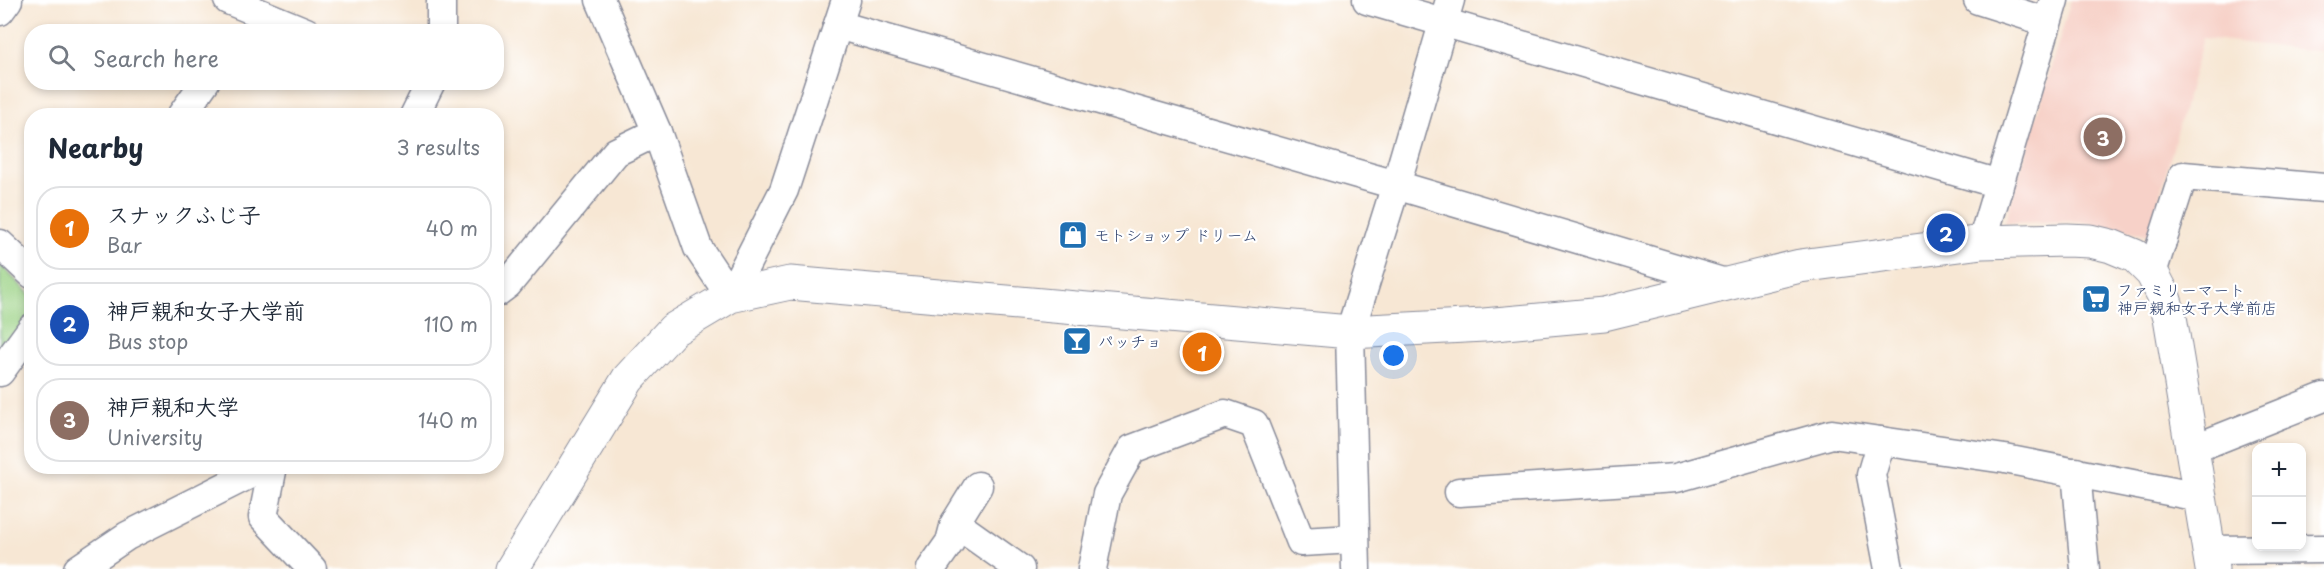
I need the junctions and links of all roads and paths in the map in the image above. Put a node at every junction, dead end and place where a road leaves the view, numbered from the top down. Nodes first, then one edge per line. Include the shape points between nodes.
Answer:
1 (8, 0) edge
2 (228, 0) edge
3 (441, 0) edge
4 (600, 0) edge
5 (1366, 0) edge
6 (1978, 0) edge
7 (0, 11) edge
8 (1447, 11) edge
9 (2050, 11) edge
10 (842, 12) edge
11 (251, 14) edge
12 (282, 24) edge
13 (441, 24) edge
14 (200, 90) edge
15 (427, 90) edge
16 (187, 108) edge
17 (418, 108) edge
18 (657, 132) junction
19 (1999, 184) junction
20 (1396, 185) junction
21 (2324, 188) edge
22 (1982, 242) junction
23 (0, 244) edge
24 (24, 266) edge
25 (2152, 273) junction
26 (1729, 284) junction
27 (504, 287) edge
28 (730, 296) junction
29 (1350, 332) junction
30 (24, 339) edge
31 (0, 372) edge
32 (2324, 397) edge
33 (1881, 441) junction
34 (2193, 449) junction
35 (2076, 472) junction
36 (250, 474) edge
37 (271, 474) edge
38 (978, 486) dead end
39 (1459, 492) dead end
40 (2199, 497) junction
41 (955, 523) junction
42 (1354, 539) junction
43 (2324, 549) edge
44 (2210, 560) edge
45 (78, 569) edge
46 (312, 569) edge
47 (512, 569) edge
48 (931, 569) edge
49 (1020, 569) edge
50 (1092, 569) edge
51 (1356, 569) edge
52 (1888, 569) edge
53 (2085, 569) edge

1 - 7 street
2 - 11 street
3 - 13 street
4 - 18 street
5 - 8 street
6 - 9 street
8 - 19 street
8 - 20 street
9 - 19 street
10 - 20 street
10 - 28 street via 784,190
11 - 12 street
14 - 16 street
15 - 17 street
18 - 27 street via 616,152
18 - 28 street via 699,248
19 - 22 street
20 - 26 street
20 - 29 street
21 - 25 street via 2183,176
22 - 25 street via 2090,241 2135,256
22 - 26 street via 1800,266
23 - 24 street
25 - 34 street via 2170,317
26 - 29 street via 1604,314
28 - 29 street via 790,283
28 - 47 street via 673,330 628,380
29 - 42 street
30 - 31 street
32 - 34 street
33 - 35 street
33 - 39 street via 1832,434 1676,478
33 - 52 street via 1871,475
34 - 40 street
35 - 40 street
35 - 53 street
36 - 45 street via 127,536
37 - 46 street via 263,518
38 - 41 street
40 - 44 street
41 - 48 street via 950,542
41 - 49 street
42 - 50 street via 1301,542 1254,424 1225,414 1132,449 1107,494
42 - 51 street
43 - 44 street

